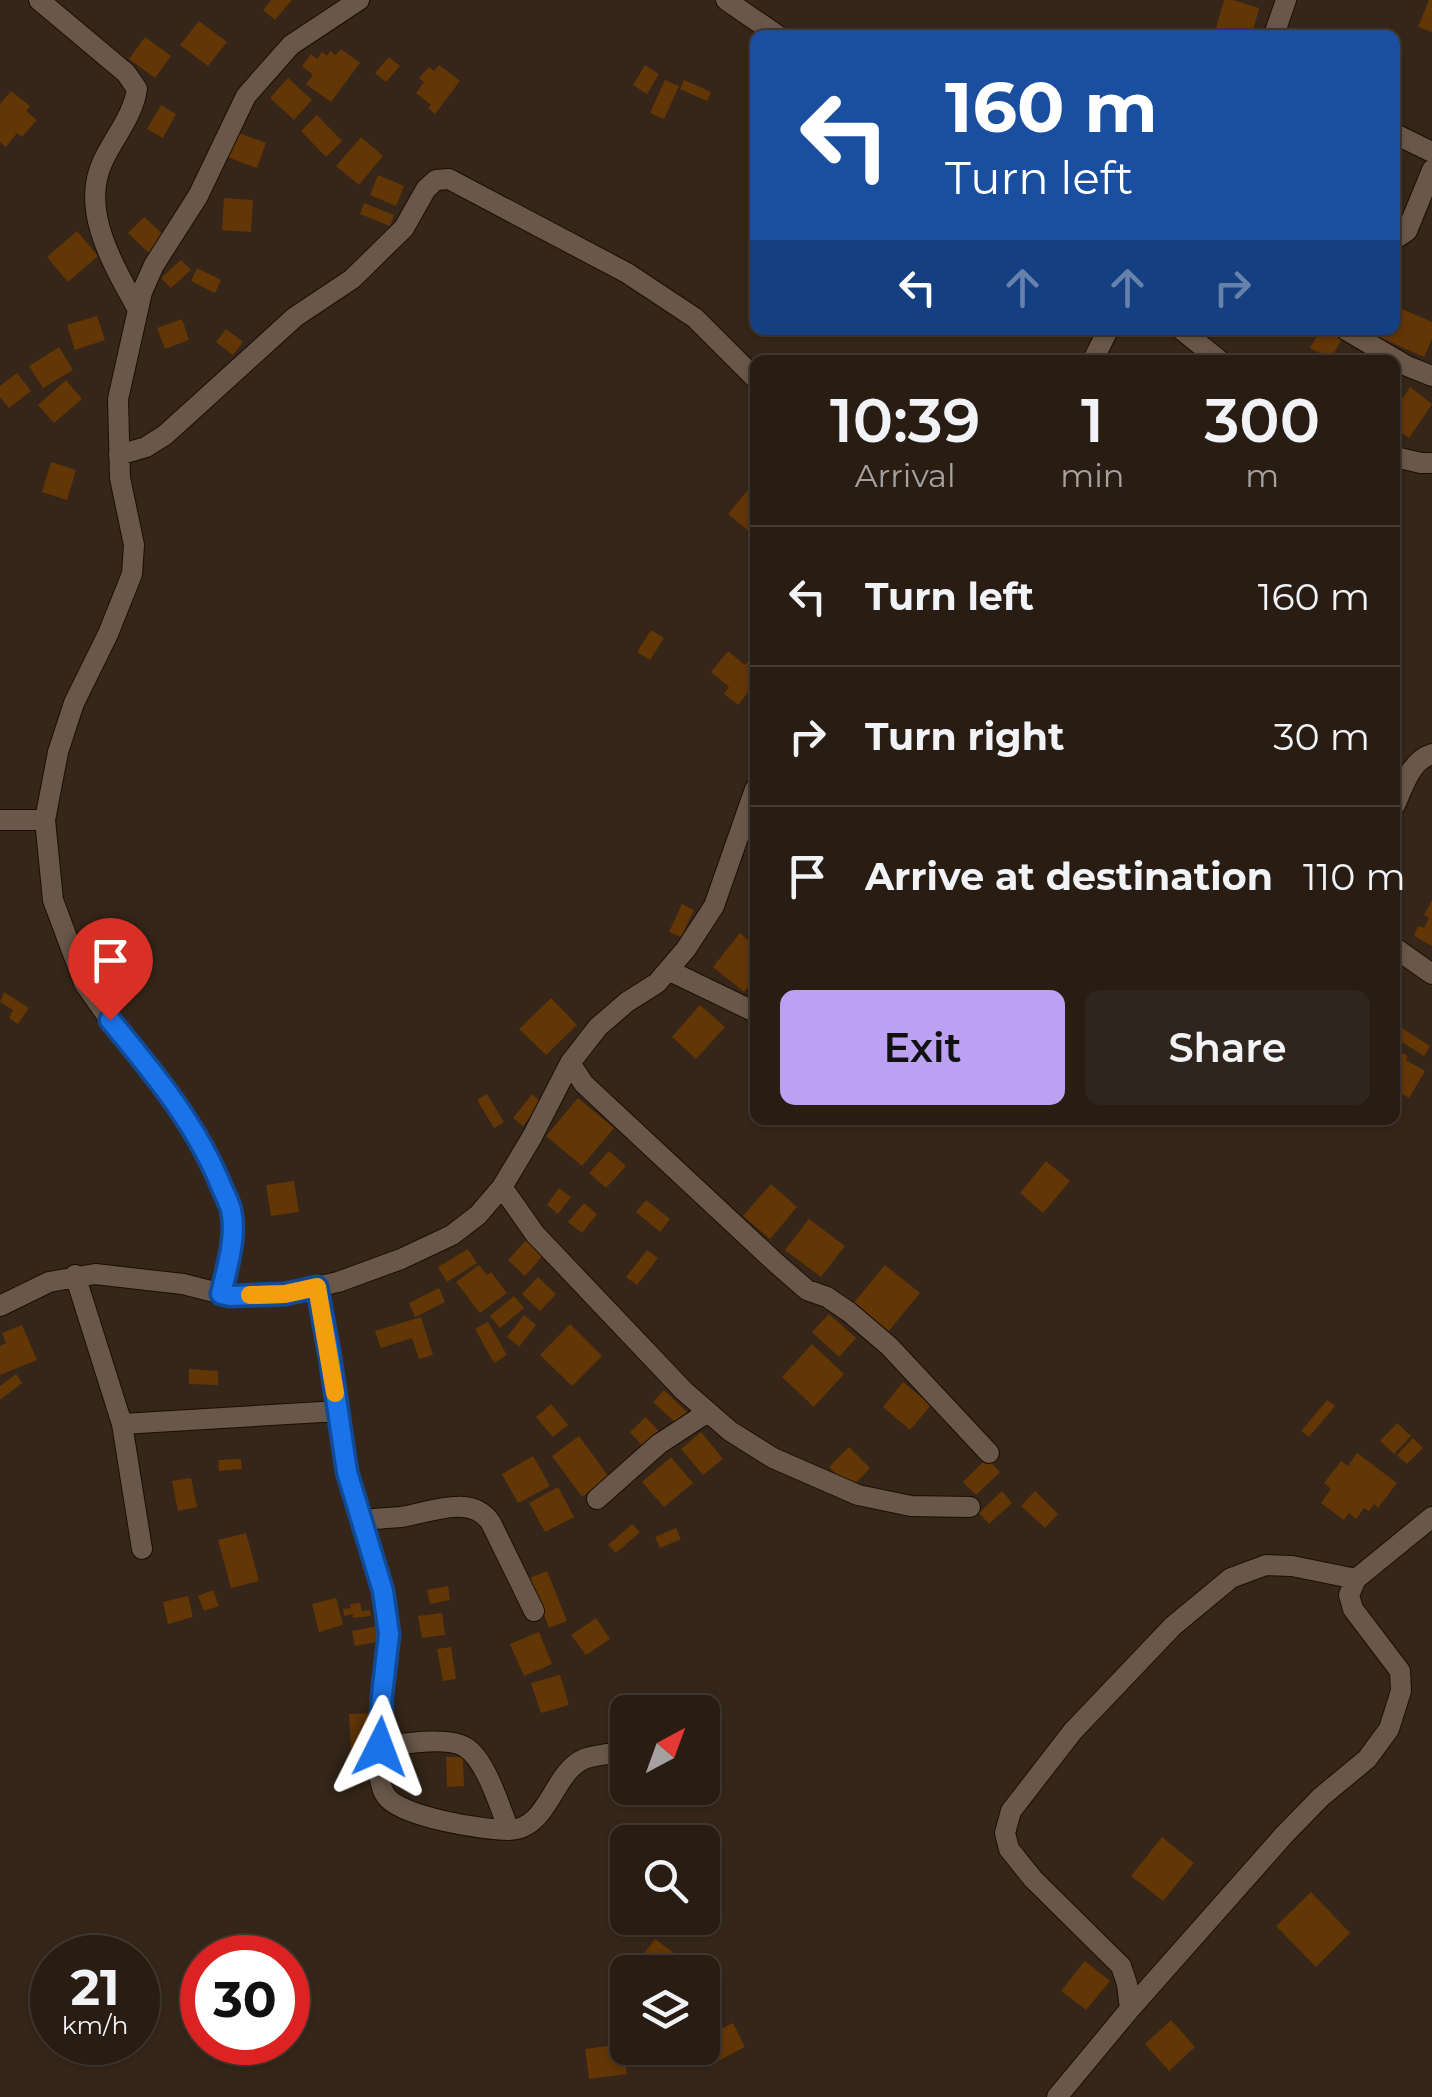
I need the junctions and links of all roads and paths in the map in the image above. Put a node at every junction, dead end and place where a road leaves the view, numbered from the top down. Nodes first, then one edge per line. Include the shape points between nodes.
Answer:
1 (39, 0) edge
2 (359, 0) edge
3 (726, 0) edge
4 (1286, 0) edge
5 (770, 30) edge
6 (1276, 30) edge
7 (1400, 136) edge
8 (1432, 152) edge
9 (1432, 170) edge
10 (1400, 237) edge
11 (138, 310) junction
12 (1188, 335) edge
13 (1354, 335) edge
14 (1214, 355) edge
15 (1388, 355) edge
16 (1400, 362) edge
17 (750, 373) edge
18 (1432, 376) edge
19 (119, 455) junction
20 (1400, 459) edge
21 (1432, 463) edge
22 (1432, 754) edge
23 (1400, 794) edge
24 (750, 803) edge
25 (0, 820) edge
26 (45, 820) junction
27 (1400, 952) edge
28 (668, 970) junction
29 (1432, 974) edge
30 (750, 1010) edge
31 (570, 1063) junction
32 (502, 1187) junction
33 (75, 1276) junction
34 (317, 1287) junction
35 (221, 1294) junction
36 (0, 1306) edge
37 (338, 1411) junction
38 (708, 1412) junction
39 (122, 1424) junction
40 (989, 1453) dead end
41 (597, 1500) dead end
42 (970, 1507) dead end
43 (1432, 1516) edge
44 (360, 1520) junction
45 (142, 1549) dead end
46 (1356, 1580) junction
47 (534, 1611) dead end
48 (380, 1747) junction
49 (606, 1754) dead end
50 (509, 1830) junction
51 (1130, 2009) junction
52 (1057, 2097) edge

1 - 11 street via 137,89 96,184 102,236
2 - 11 street via 291,44 246,96 198,196 154,265
3 - 5 street
4 - 6 street
7 - 8 street
9 - 10 street
11 - 19 street via 118,398
12 - 14 street
13 - 15 street
16 - 18 street
17 - 19 street via 694,318 627,272 449,179 436,180 404,228 352,279 295,317 165,435
19 - 26 street via 134,545 132,574 74,704
20 - 21 street
22 - 23 street via 1421,758
24 - 28 street via 714,906
25 - 26 street
26 - 35 street via 53,900 84,982 212,1162 231,1210 232,1248
27 - 29 street
28 - 30 street
28 - 31 street via 598,1028
31 - 32 street
31 - 40 street via 584,1084 807,1290 849,1312 889,1346
32 - 34 street via 452,1235
32 - 38 street via 535,1234
33 - 35 street via 184,1284
33 - 36 street
33 - 39 street
34 - 35 street
34 - 37 street
37 - 39 street
37 - 44 street
38 - 41 street
38 - 42 street via 773,1458 858,1495 911,1506
39 - 45 street
43 - 46 street
44 - 47 street via 474,1508 492,1523
44 - 48 street via 389,1634
46 - 51 street via 1353,1609 1400,1671 1389,1729
46 - 51 street via 1266,1564 1231,1578 1173,1626 1072,1730 1011,1811 1009,1849 1121,1966
48 - 50 street via 380,1785 397,1806 437,1820
48 - 50 street via 420,1742 470,1750
49 - 50 street via 570,1769 537,1818
51 - 52 street

